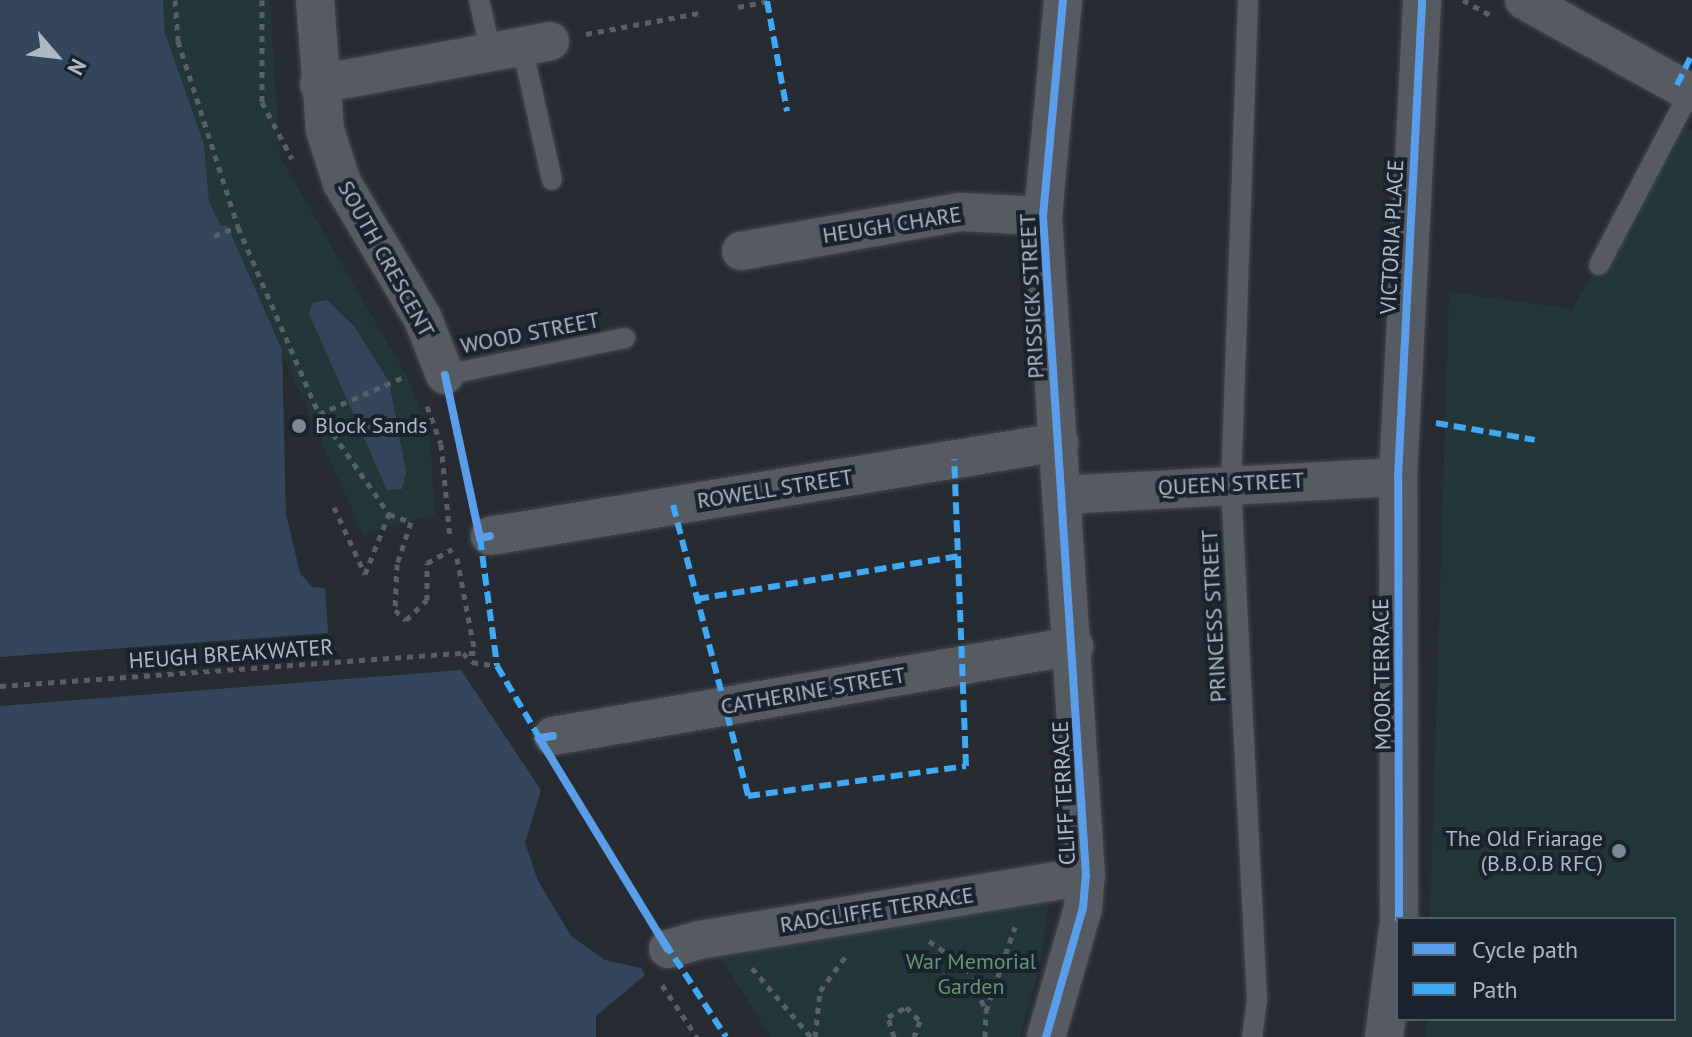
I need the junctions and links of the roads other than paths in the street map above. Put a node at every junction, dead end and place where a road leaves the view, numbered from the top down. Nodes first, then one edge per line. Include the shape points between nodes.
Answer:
1 (315, 0) edge
2 (479, 0) edge
3 (1063, 0) edge
4 (1248, 0) edge
5 (1422, 0) edge
6 (1524, 0) edge
7 (521, 46) junction
8 (319, 84) junction
9 (1691, 93) edge
10 (552, 180) dead end
11 (1043, 216) junction
12 (741, 251) dead end
13 (1599, 265) dead end
14 (625, 338) dead end
15 (445, 375) joint
16 (1059, 442) junction
17 (1398, 477) junction
18 (1231, 483) junction
19 (1063, 495) junction
20 (490, 536) dead end
21 (1074, 646) junction
22 (553, 736) dead end
23 (1086, 876) junction
24 (1399, 917) edge
25 (684, 944) road end
26 (1396, 944) edge
27 (1046, 1037) edge
28 (1252, 1037) edge
29 (1384, 1037) edge

1 - 8 street, SOUTH CRESCENT
2 - 7 lane
3 - 11 street, PRISSICK STREET
4 - 18 lane, PRINCESS STREET
5 - 17 street, VICTORIA PLACE
6 - 9 street
7 - 8 street
7 - 10 lane
8 - 15 street, SOUTH CRESCENT via 325,130 342,183 423,319
9 - 13 lane
11 - 12 street, HEUGH CHARE via 959,212
11 - 16 street, PRISSICK STREET
14 - 15 lane, WOOD STREET
16 - 19 street, PRISSICK STREET
16 - 20 street, ROWELL STREET
17 - 18 street, QUEEN STREET
17 - 24 street, MOOR TERRACE
18 - 19 street, QUEEN STREET
18 - 28 lane, PRINCESS STREET via 1257,999
19 - 21 street, CLIFF TERRACE
21 - 22 street, CATHERINE STREET
21 - 23 street, CLIFF TERRACE
23 - 25 street, RADCLIFFE TERRACE
23 - 27 street, CLIFF TERRACE via 1083,908
26 - 29 street

